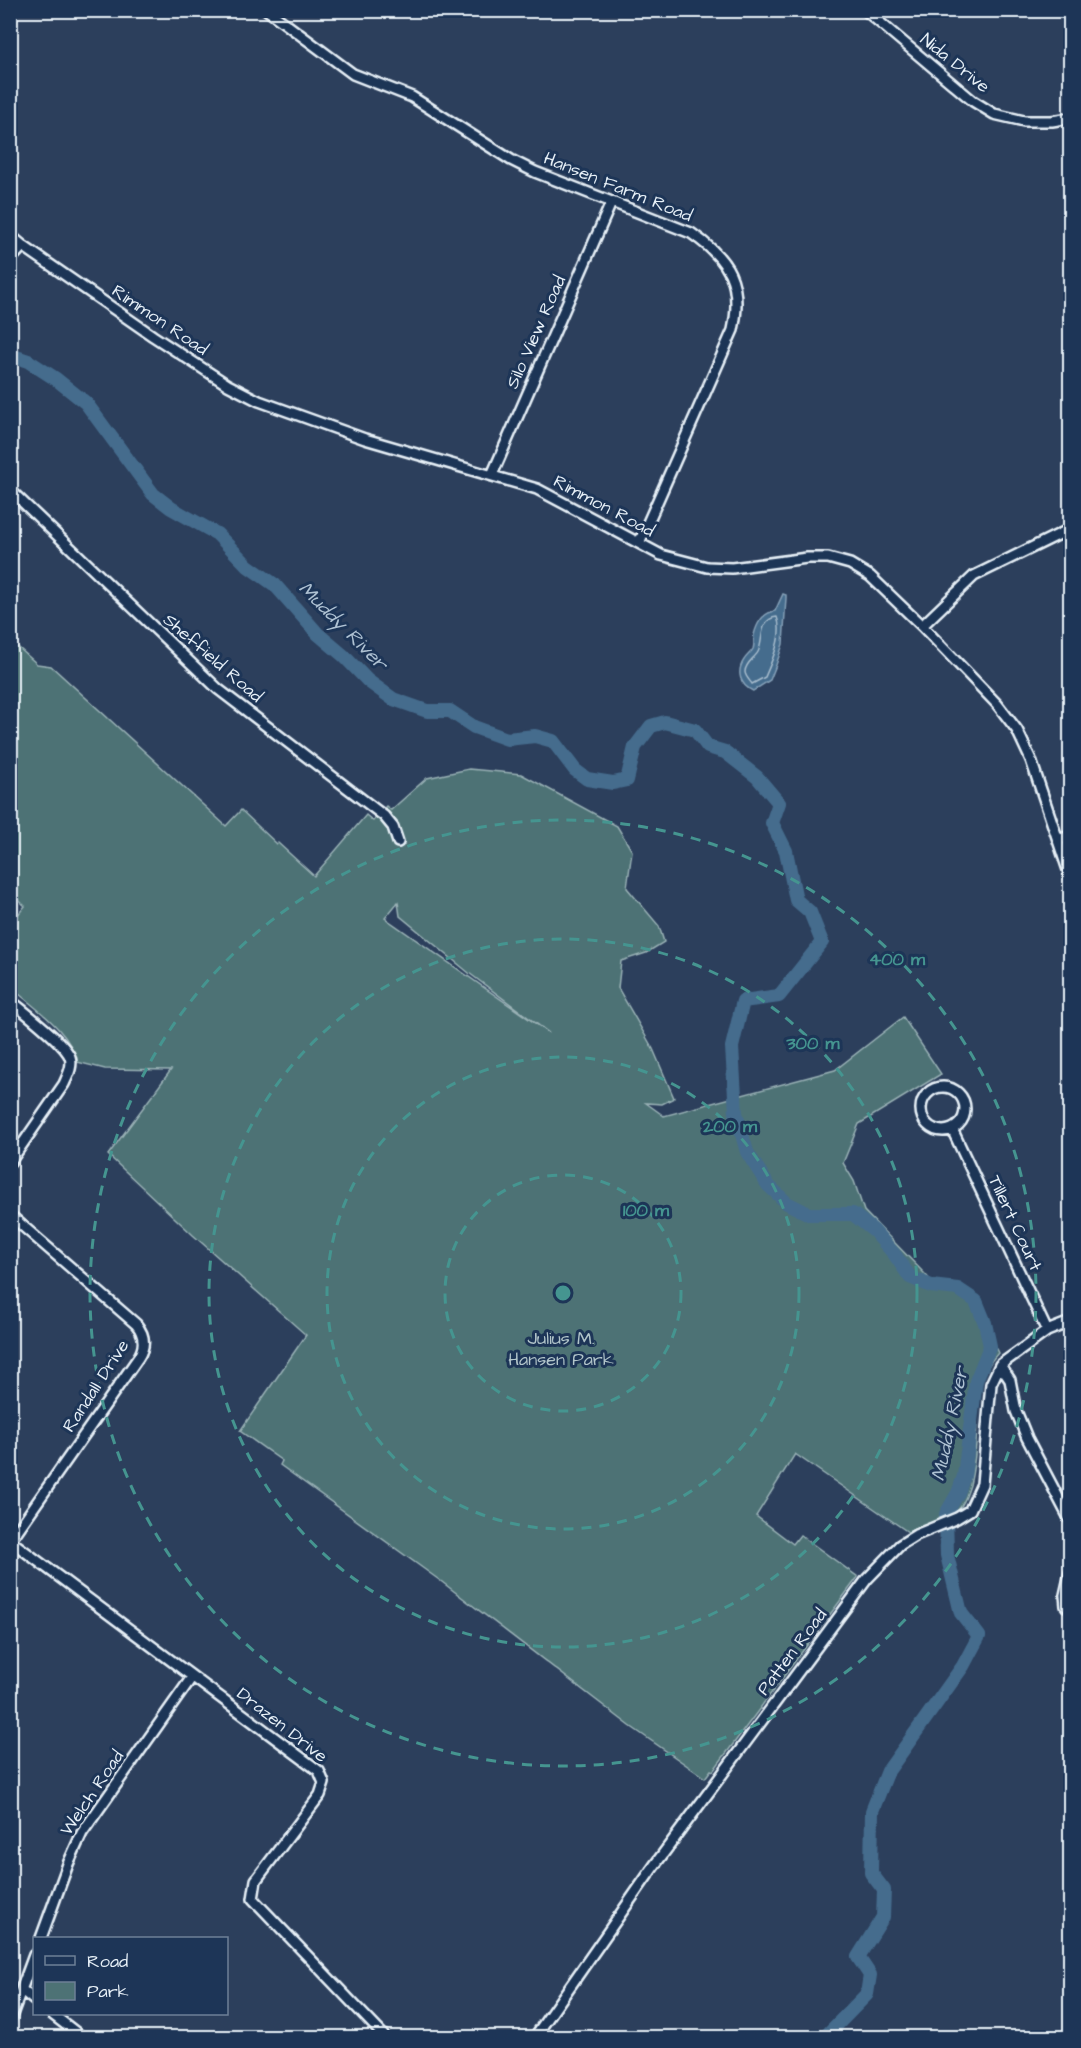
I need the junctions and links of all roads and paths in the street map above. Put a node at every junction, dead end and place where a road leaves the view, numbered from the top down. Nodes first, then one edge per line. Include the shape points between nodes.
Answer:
1 (267, 10) edge
2 (864, 10) edge
3 (1071, 117) edge
4 (611, 203) junction
5 (10, 235) edge
6 (23, 246) junction
7 (10, 260) edge
8 (492, 475) junction
9 (10, 490) edge
10 (1071, 529) edge
11 (639, 543) junction
12 (922, 626) junction
13 (1071, 836) edge
14 (1058, 840) junction
15 (398, 842) dead end
16 (1071, 876) edge
17 (10, 1000) edge
18 (952, 1129) junction
19 (10, 1162) edge
20 (10, 1215) edge
21 (1071, 1322) edge
22 (1047, 1331) junction
23 (1000, 1365) junction
24 (1071, 1520) edge
25 (11, 1541) edge
26 (1071, 1573) edge
27 (1066, 1606) dead end
28 (192, 1677) junction
29 (41, 1937) edge
30 (33, 1958) edge
31 (22, 1990) junction
32 (33, 1999) edge
33 (55, 2015) edge
34 (10, 2020) edge
35 (83, 2037) edge
36 (386, 2037) edge
37 (534, 2037) edge

1 - 4 street, Hansen Farm Road via 354,75 412,97 511,160
2 - 3 street, Nida Drive via 993,114 1024,121
4 - 8 street, Silo View Road
4 - 11 street, Hansen Farm Road via 691,233 712,248 732,278 736,297 736,316 726,350
5 - 6 street, Rimmon Road
6 - 7 street
6 - 8 street, Rimmon Road via 153,336 259,401 365,439
8 - 11 street, Rimmon Road via 537,489
9 - 15 street, Sheffield Road via 218,689 384,816
10 - 12 street via 974,576
11 - 12 street, Rimmon Road via 661,555 707,567 732,568 807,558 850,564 870,576
12 - 14 street, Rimmon Road via 1017,730
13 - 14 street
14 - 16 street, Rimmon Road
17 - 19 street via 65,1047 71,1059 64,1084
18 - 18 street via 963,1119 962,1098 951,1088 936,1088 925,1096 923,1117 932,1128
18 - 22 street, Tillert Court
20 - 25 street, Randall Drive via 136,1324 144,1341 138,1358
21 - 22 street
22 - 23 street
23 - 24 street via 1010,1380 1016,1411 1028,1438
23 - 37 street, Patten Road via 991,1384 982,1484 970,1510 900,1545 867,1579 654,1866
25 - 28 street, Drazen Drive
26 - 27 street
28 - 29 street, Welch Road via 82,1833
28 - 36 street, Drazen Drive via 320,1771 324,1783 320,1795 256,1880 253,1899
30 - 31 street
31 - 32 street
31 - 34 street
33 - 35 street

